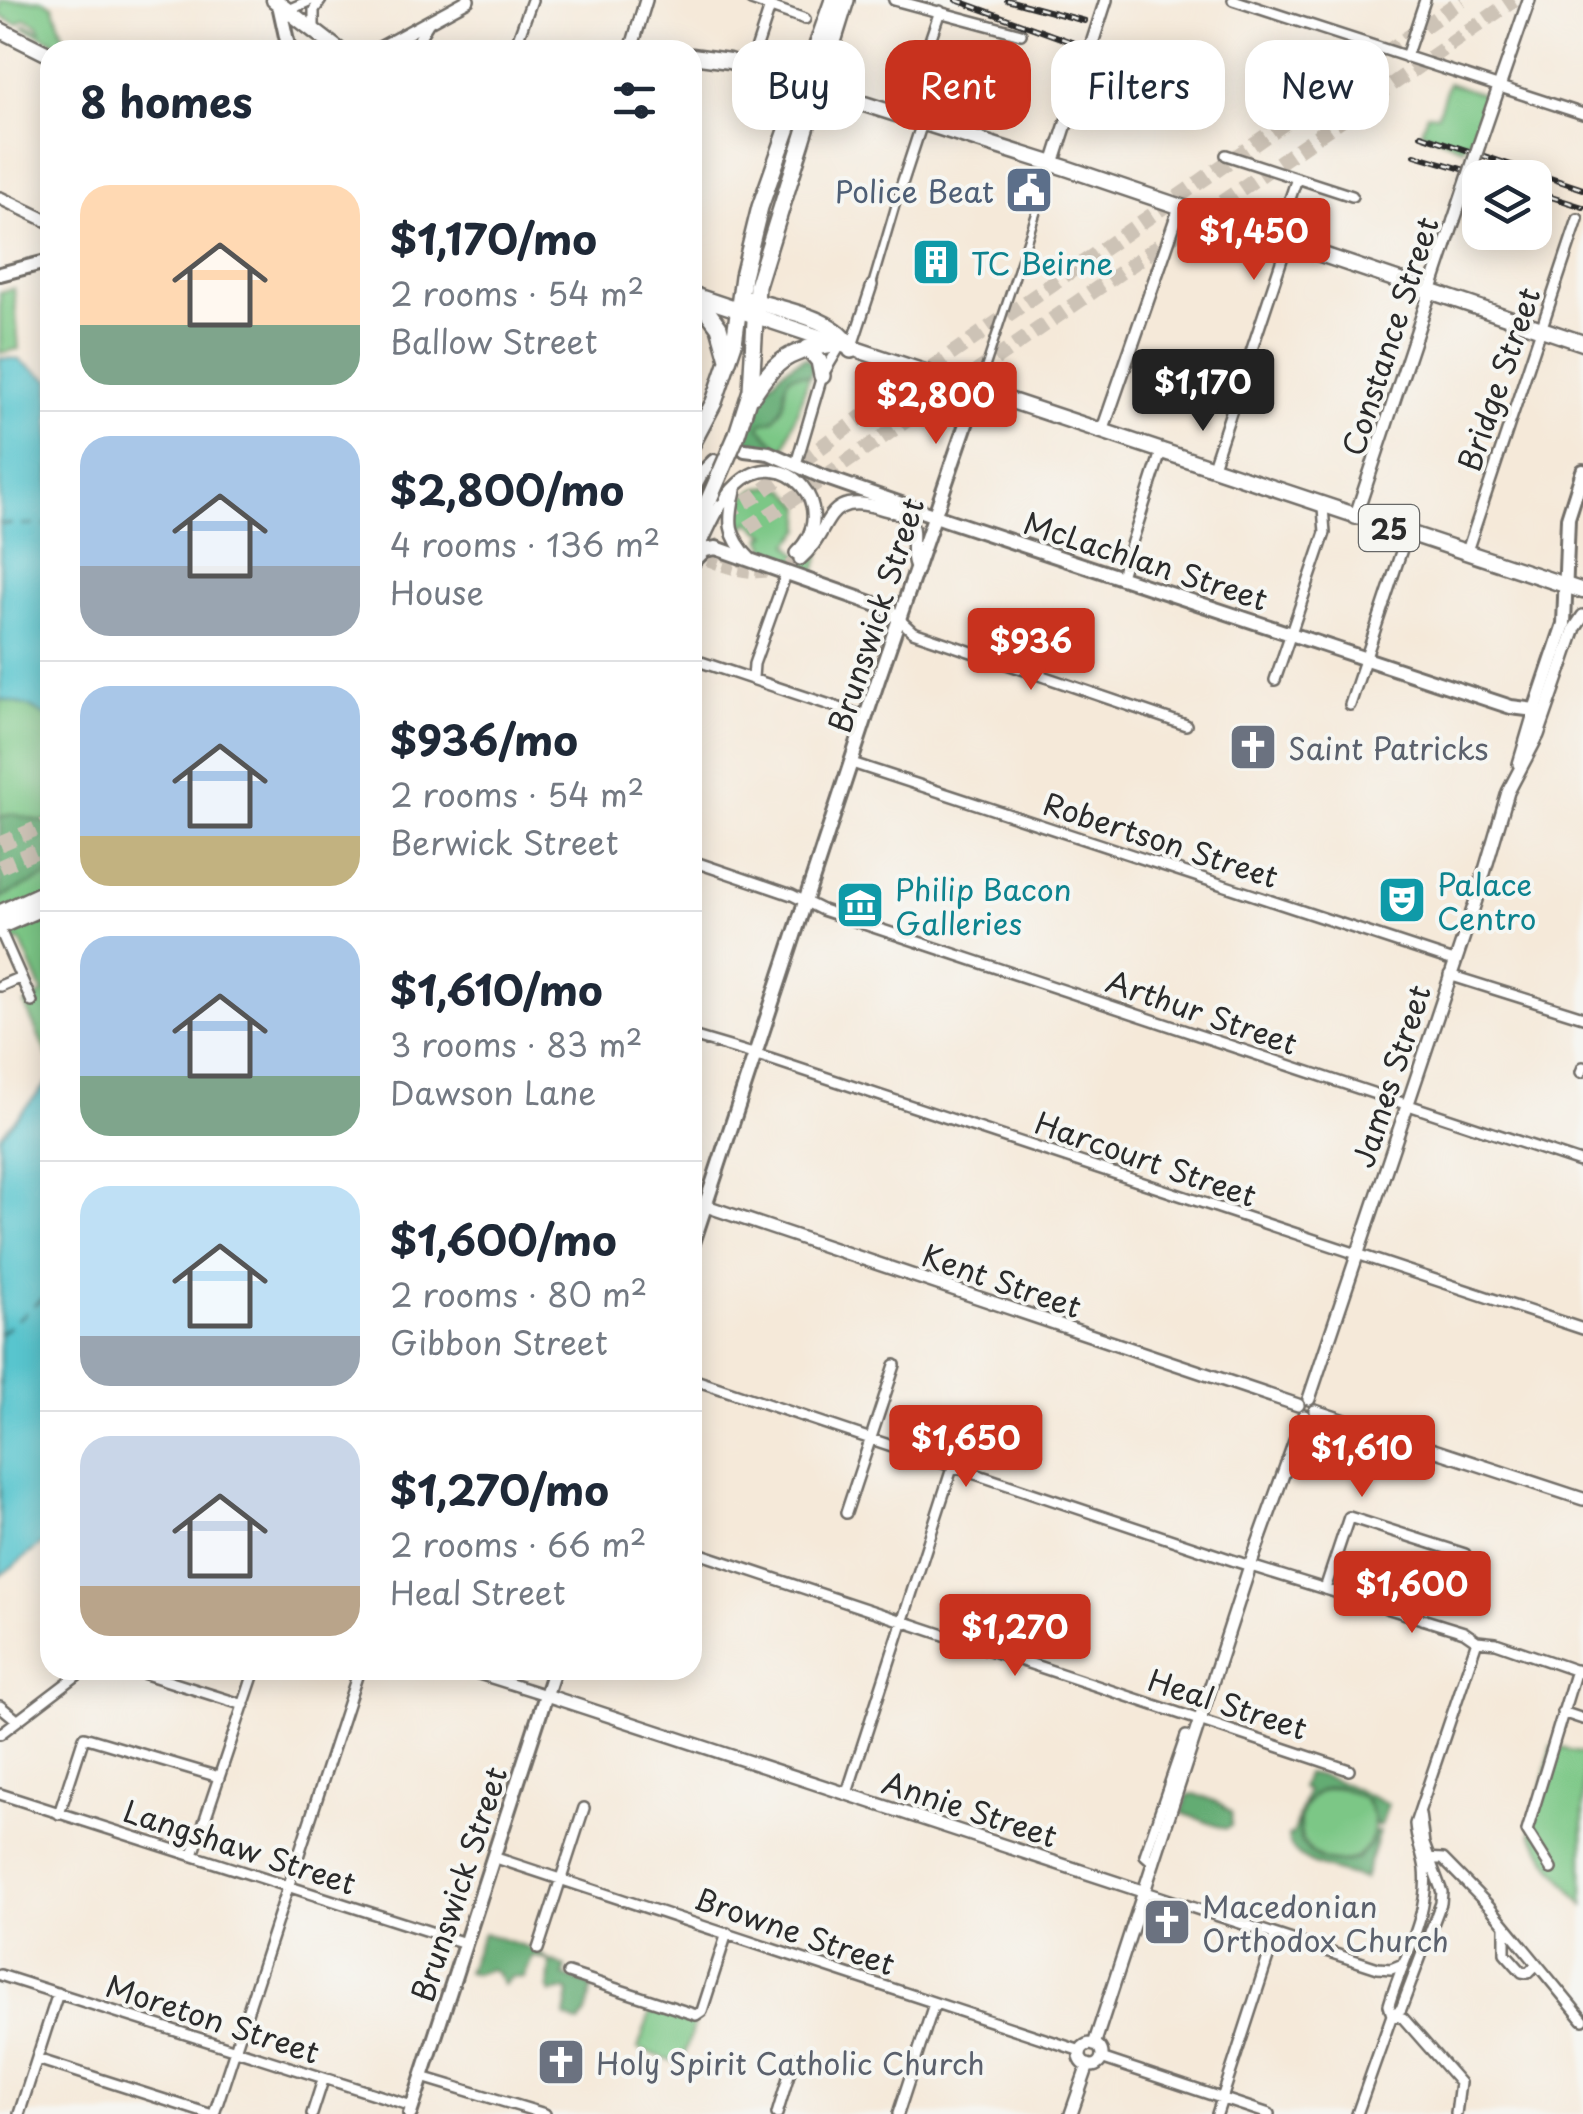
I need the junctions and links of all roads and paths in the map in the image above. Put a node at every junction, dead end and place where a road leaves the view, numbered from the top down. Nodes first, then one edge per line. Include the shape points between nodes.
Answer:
1 (310, 0) edge
2 (320, 0) edge
3 (468, 0) edge
4 (646, 0) edge
5 (751, 0) edge
6 (833, 0) edge
7 (846, 0) edge
8 (894, 0) edge
9 (1106, 0) edge
10 (1233, 0) edge
11 (1425, 0) edge
12 (1528, 0) edge
13 (530, 1) edge
14 (280, 3) edge
15 (770, 7) junction
16 (940, 11) junction
17 (805, 20) dead end
18 (429, 21) junction
19 (0, 30) edge
20 (314, 31) junction
21 (1021, 34) dead end
22 (288, 40) edge
23 (325, 40) edge
24 (398, 40) edge
25 (418, 40) edge
26 (517, 40) edge
27 (633, 40) edge
28 (759, 40) edge
29 (818, 40) edge
30 (834, 40) edge
31 (930, 40) edge
32 (40, 50) edge
33 (702, 57) edge
34 (1406, 57) junction
35 (732, 63) edge
36 (1500, 89) junction
37 (1583, 114) edge
38 (786, 130) edge
39 (806, 130) edge
40 (921, 130) edge
41 (936, 130) edge
42 (1226, 155) dead end
43 (1053, 164) junction
44 (1297, 178) junction
45 (900, 190) joint
46 (1352, 196) dead end
47 (0, 198) edge
48 (1180, 207) junction
49 (40, 217) edge
50 (1578, 219) dead end
51 (1282, 242) junction
52 (40, 264) edge
53 (0, 274) edge
54 (872, 285) joint
55 (1431, 291) junction
56 (702, 298) edge
57 (702, 306) edge
58 (747, 306) junction
59 (1540, 329) junction
60 (1583, 343) edge
61 (841, 346) junction
62 (808, 348) junction
63 (728, 360) junction
64 (822, 376) junction
65 (977, 392) junction
66 (749, 403) junction
67 (702, 420) edge
68 (1102, 432) junction
69 (800, 441) junction
70 (740, 443) junction
71 (1161, 452) junction
72 (779, 457) junction
73 (714, 461) dead end
74 (796, 464) junction
75 (1212, 469) junction
76 (1583, 471) edge
77 (702, 473) edge
78 (736, 486) junction
79 (1323, 507) junction
80 (702, 515) edge
81 (934, 516) junction
82 (1355, 518) junction
83 (1407, 534) junction
84 (702, 544) tunnel mouth
85 (702, 554) tunnel mouth
86 (1466, 554) junction
87 (756, 564) junction
88 (917, 570) junction
89 (786, 574) junction
90 (1120, 578) junction
91 (1566, 586) junction
92 (1583, 592) edge
93 (1583, 616) edge
94 (900, 620) junction
95 (1290, 633) junction
96 (1365, 659) junction
97 (702, 662) edge
98 (753, 678) junction
99 (1275, 680) dead end
100 (1350, 705) dead end
101 (1519, 708) junction
102 (1536, 710) junction
103 (866, 717) junction
104 (1186, 725) dead end
105 (1534, 730) junction
106 (852, 763) junction
107 (702, 865) edge
108 (40, 895) edge
109 (806, 902) junction
110 (40, 909) edge
111 (0, 913) edge
112 (0, 928) edge
113 (1454, 962) junction
114 (1450, 975) junction
115 (20, 977) junction
116 (0, 986) edge
117 (32, 1002) dead end
118 (1583, 1017) edge
119 (702, 1039) edge
120 (756, 1055) junction
121 (1406, 1105) junction
122 (1583, 1164) edge
123 (702, 1199) edge
124 (702, 1205) edge
125 (1356, 1255) junction
126 (1583, 1329) edge
127 (895, 1365) dead end
128 (702, 1381) edge
129 (1306, 1408) junction
130 (871, 1438) junction
131 (953, 1465) junction
132 (1583, 1499) edge
133 (846, 1513) dead end
134 (702, 1554) edge
135 (1465, 1554) dead end
136 (1250, 1566) junction
137 (1325, 1589) junction
138 (904, 1621) junction
139 (1477, 1642) junction
140 (1579, 1672) edge
141 (71, 1680) edge
142 (165, 1680) edge
143 (252, 1680) edge
144 (355, 1680) edge
145 (498, 1680) edge
146 (551, 1680) edge
147 (546, 1695) junction
148 (0, 1706) edge
149 (244, 1706) junction
150 (1562, 1712) junction
151 (1583, 1719) edge
152 (18, 1720) junction
153 (1202, 1721) junction
154 (0, 1734) edge
155 (1186, 1736) dead end
156 (1349, 1770) dead end
157 (219, 1777) junction
158 (847, 1793) junction
159 (0, 1794) edge
160 (584, 1808) dead end
161 (60, 1814) junction
162 (193, 1856) junction
163 (493, 1857) junction
164 (1426, 1858) junction
165 (1154, 1864) junction
166 (1551, 1869) dead end
167 (561, 1878) junction
168 (288, 1888) junction
169 (1145, 1892) junction
170 (1505, 1927) junction
171 (727, 1932) junction
172 (1275, 1936) junction
173 (465, 1943) junction
174 (538, 1949) dead end
175 (1403, 1964) junction
176 (1538, 1964) junction
177 (1378, 1968) junction
178 (568, 1973) dead end
179 (0, 1975) edge
180 (1394, 1986) junction
181 (58, 1993) junction
182 (934, 2004) junction
183 (1392, 2015) junction
184 (1583, 2020) edge
185 (1094, 2045) junction
186 (235, 2051) junction
187 (1081, 2051) junction
188 (794, 2058) dead end
189 (1102, 2058) junction
190 (37, 2059) junction
191 (1088, 2066) junction
192 (422, 2076) junction
193 (324, 2080) junction
194 (1222, 2099) junction
195 (1361, 2100) junction
196 (411, 2110) edge
197 (19, 2114) edge
198 (212, 2114) edge
199 (312, 2114) edge
200 (545, 2114) edge
201 (777, 2114) edge
202 (898, 2114) edge
203 (1072, 2114) edge
204 (1217, 2114) edge
205 (1268, 2114) edge
206 (1356, 2114) edge
207 (1364, 2114) edge
208 (1456, 2114) edge

1 - 14 street
2 - 20 street
3 - 18 street
4 - 27 street
5 - 15 street
6 - 29 highway
7 - 30 highway
8 - 16 street
9 - 43 street, Brunswick Street
10 - 34 street
11 - 34 street
12 - 36 street, Constance Street
13 - 26 street
14 - 20 main road
14 - 22 main road
15 - 17 street
15 - 28 street
16 - 21 street
16 - 31 street
18 - 24 street
18 - 25 street
19 - 32 main road
20 - 23 main road
33 - 35 main road
34 - 36 street
36 - 37 street
36 - 55 street, Constance Street, bridge
38 - 58 highway via 747,254
39 - 58 highway
40 - 45 street
41 - 43 main road
42 - 44 street
43 - 48 main road
43 - 65 street, Brunswick Street
44 - 46 street
44 - 51 street
45 - 54 street
47 - 49 street
48 - 51 main road
48 - 68 street
50 - 59 street, Bridge Street
51 - 55 main road
51 - 75 street
52 - 53 main road
54 - 61 street
55 - 59 main road
55 - 82 street, Constance Street
56 - 58 main road
57 - 63 highway via 719,327
58 - 61 highway via 832,326 844,335
58 - 63 highway
58 - 66 highway via 754,362
59 - 60 main road
59 - 86 street, Bridge Street
61 - 62 highway, 25
61 - 64 street
61 - 65 main road, 25
62 - 64 highway
62 - 66 highway, 25 via 780,360
63 - 67 highway
64 - 69 street
65 - 68 main road, 25
65 - 81 main road, Brunswick Street
66 - 70 highway
68 - 71 main road, 25
69 - 72 street
69 - 74 street
70 - 72 main road, McLachlan Street
70 - 80 highway, bridge
71 - 75 main road, 25
71 - 90 street
72 - 74 main road, McLachlan Street
73 - 77 main road
74 - 81 main road, McLachlan Street
75 - 79 main road, 25
76 - 91 main road, James Street via 1568,518
78 - 84 street
78 - 87 street via 730,532
78 - 88 street via 772,471 801,483 813,520 798,556 837,509 861,504 902,515 913,528 910,554
79 - 82 main road, 25
79 - 95 street via 1325,533
81 - 88 main road, Brunswick Street
81 - 90 main road, McLachlan Street
82 - 83 main road, 25
83 - 86 main road, 25
83 - 96 street
85 - 87 main road via 716,548
86 - 91 main road, 25
87 - 89 main road
88 - 94 main road, Brunswick Street
89 - 94 main road via 886,608
89 - 98 street
90 - 95 main road, McLachlan Street
91 - 92 main road, 25
91 - 102 main road, James Street via 1564,624
93 - 105 street, James Street
94 - 103 main road, Brunswick Street
94 - 104 street via 913,632
95 - 96 main road, McLachlan Street
95 - 99 street
96 - 100 street
96 - 101 main road, McLachlan Street
97 - 98 street
98 - 103 street
101 - 102 main road, McLachlan Street
101 - 105 street
102 - 105 street, James Street
103 - 106 main road, Brunswick Street
105 - 113 street, James Street
106 - 109 main road, Brunswick Street
106 - 113 street, Robertson Street
107 - 109 street, Arthur Street
108 - 111 highway
109 - 120 main road, Brunswick Street
109 - 121 street, Arthur Street
110 - 112 highway
112 - 115 street
113 - 114 street, James Street
114 - 118 street
114 - 121 street, James Street
115 - 116 street
115 - 117 street
119 - 120 street, Harcourt Street
120 - 123 main road, Brunswick Street
120 - 125 street, Harcourt Street
121 - 122 street, Arthur Street
121 - 125 street, James Street
124 - 129 street, Kent Street
125 - 126 street, Harcourt Street
125 - 129 street, James Street
127 - 130 street
128 - 130 street
129 - 132 street, Kent Street
129 - 136 street, James Street
130 - 131 street
130 - 133 street
131 - 136 street
131 - 138 street
134 - 138 street, Heal Street
135 - 137 street via 1349,1516
136 - 137 street
136 - 153 street, James Street
137 - 139 street via 1464,1632
138 - 153 street, Heal Street
138 - 158 street
139 - 140 street
139 - 164 street via 1420,1811
140 - 150 street
141 - 152 street
142 - 149 street
143 - 149 street
144 - 168 street
145 - 147 street
146 - 147 main road, Brunswick Street
147 - 158 street, Annie Street
147 - 163 main road, Brunswick Street
148 - 152 street
149 - 157 street
150 - 151 street
150 - 166 street via 1527,1832
152 - 154 street
153 - 156 street, Heal Street
153 - 165 street, James Street
155 - 165 street, James Street via 1144,1855
157 - 161 street via 84,1737
157 - 162 street
158 - 169 street, Annie Street
159 - 161 street, Langshaw Street
160 - 167 street
161 - 162 street, Langshaw Street
162 - 168 street, Langshaw Street
163 - 167 street, Browne Street
163 - 173 main road, Brunswick Street
164 - 170 street via 1448,1862
164 - 175 street via 1424,1897
164 - 183 street via 1441,1904 1401,2009
165 - 169 street, James Street
167 - 171 street, Browne Street
167 - 174 street
168 - 173 street, Langshaw Street
168 - 186 street
169 - 172 street, Annie Street
169 - 185 street, James Street
170 - 176 street
170 - 176 street via 1505,1953 1522,1972
171 - 178 street via 696,2014
171 - 182 street, Browne Street
172 - 177 street, Annie Street
172 - 194 street
173 - 192 main road, Brunswick Street
175 - 177 street, Annie Street
175 - 180 street
176 - 184 street
177 - 180 street
179 - 181 street, Moreton Street
180 - 183 street
181 - 186 street, Moreton Street
181 - 190 street
182 - 187 street, Browne Street
182 - 202 street
183 - 195 street
183 - 208 street via 1403,2018 1460,2084
185 - 187 street
185 - 189 street
186 - 193 street, Moreton Street
186 - 198 street
187 - 191 street
188 - 201 street
189 - 191 street
189 - 194 street
190 - 197 street
190 - 198 street
191 - 203 street
192 - 196 main road, Brunswick Street
192 - 200 street
193 - 196 street, Moreton Street
193 - 199 street
194 - 204 street
194 - 205 street
195 - 206 street
195 - 207 street

